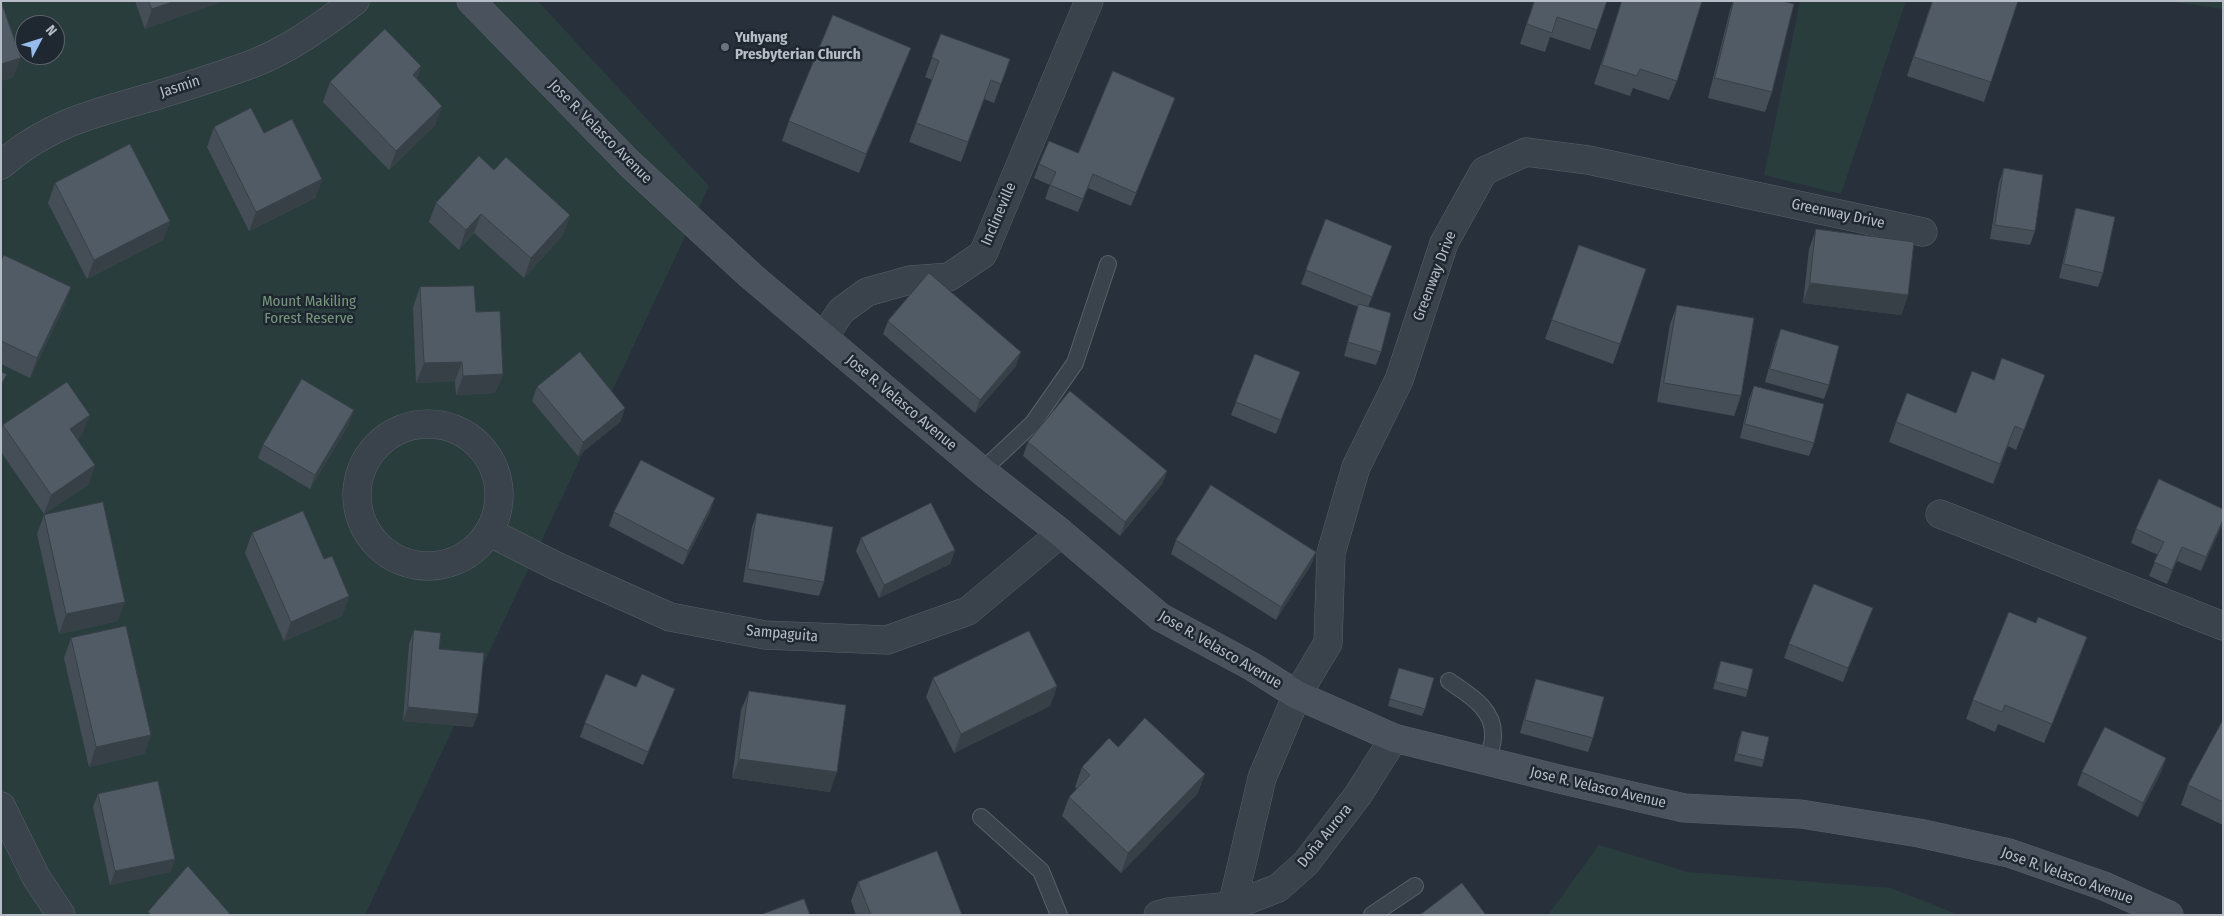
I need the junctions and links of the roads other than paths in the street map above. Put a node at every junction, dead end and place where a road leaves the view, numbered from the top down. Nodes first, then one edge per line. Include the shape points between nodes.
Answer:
1 (355, 1) edge
2 (471, 1) edge
3 (1089, 1) edge
4 (1, 165) edge
5 (1923, 232) dead end
6 (1108, 264) dead end
7 (824, 338) junction
8 (982, 472) junction
9 (1940, 514) dead end
10 (489, 532) junction
11 (1061, 533) junction
12 (2223, 626) edge
13 (1449, 681) dead end
14 (1297, 694) junction
15 (1394, 738) junction
16 (1488, 761) junction
17 (1, 806) edge
18 (981, 817) dead end
19 (1415, 886) dead end
20 (1232, 906) junction
21 (1166, 914) edge
22 (61, 915) edge
23 (1059, 915) edge
24 (1372, 915) edge
25 (2169, 915) edge

1 - 4 street, Jasmin via 322,26 278,52 220,75 76,118 20,149
2 - 7 main road, Jose R. Velasco Avenue via 630,164 750,276
3 - 7 street, Inclineville via 982,254 950,277 910,280 867,292 840,311
5 - 14 street, Greenway Drive via 1588,160 1526,152 1484,171 1444,243 1398,380 1356,467 1331,553 1328,644
6 - 8 lane via 1075,363 1033,423
7 - 8 main road, Jose R. Velasco Avenue
8 - 11 main road, Jose R. Velasco Avenue
9 - 12 street
10 - 10 street via 497,513 500,492 495,472 486,453 471,438 454,428 433,423 406,427 376,444 364,461 356,500 370,538 384,552 402,562 442,566 477,548
10 - 11 street, Sampaguita via 670,617 766,635 887,640 968,611
11 - 14 main road, Jose R. Velasco Avenue via 1160,617
13 - 16 lane via 1477,700 1490,716 1493,737
14 - 15 main road, Jose R. Velasco Avenue
14 - 20 street via 1262,778
15 - 16 main road, Jose R. Velasco Avenue
15 - 20 street, Doña Aurora via 1358,795 1306,863 1278,888
16 - 25 main road, Jose R. Velasco Avenue via 1684,808 1801,814 1919,833 2009,852 2104,886
17 - 22 street via 36,877
18 - 23 lane via 1042,871
19 - 24 lane
20 - 21 street, Doña Aurora

